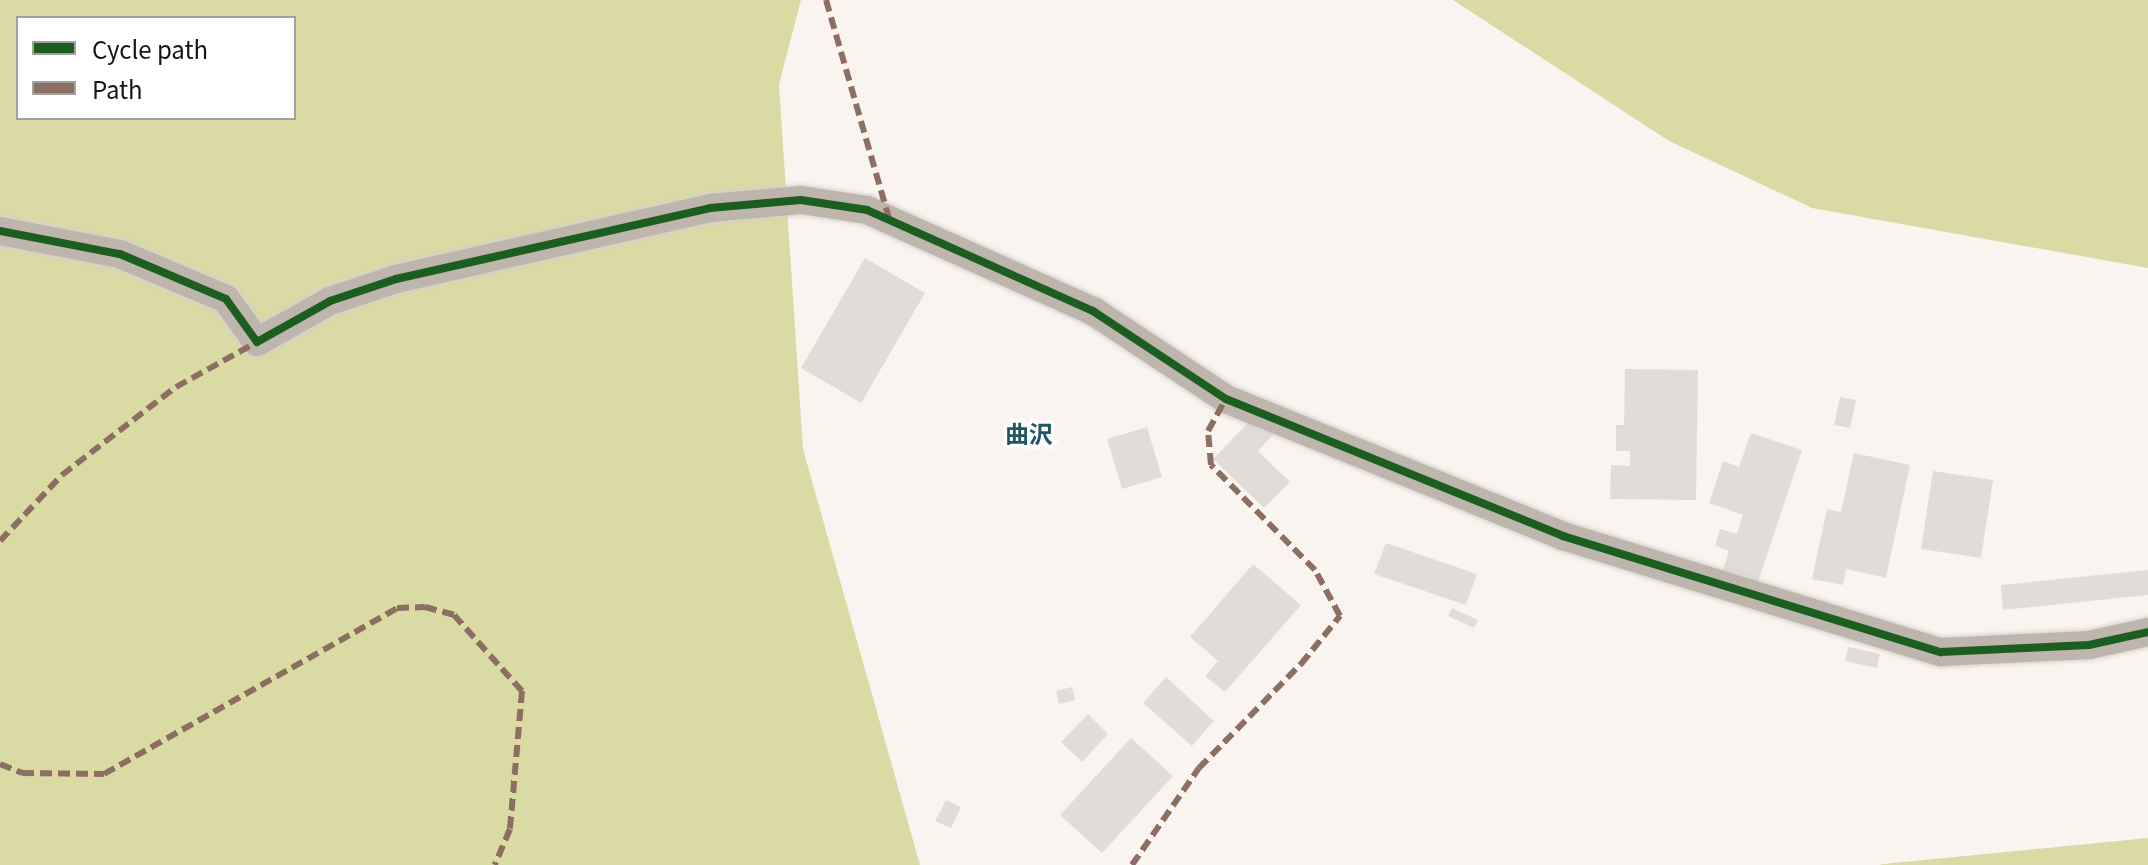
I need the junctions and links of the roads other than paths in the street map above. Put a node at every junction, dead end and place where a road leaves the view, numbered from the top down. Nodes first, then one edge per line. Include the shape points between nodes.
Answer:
1 (0, 231) edge
2 (2148, 632) edge

1 - 2 street via 120,254 215,294 226,299 257,342 330,301 396,279 710,208 801,200 867,210 1093,311 1226,399 1563,536 1941,652 2089,645

